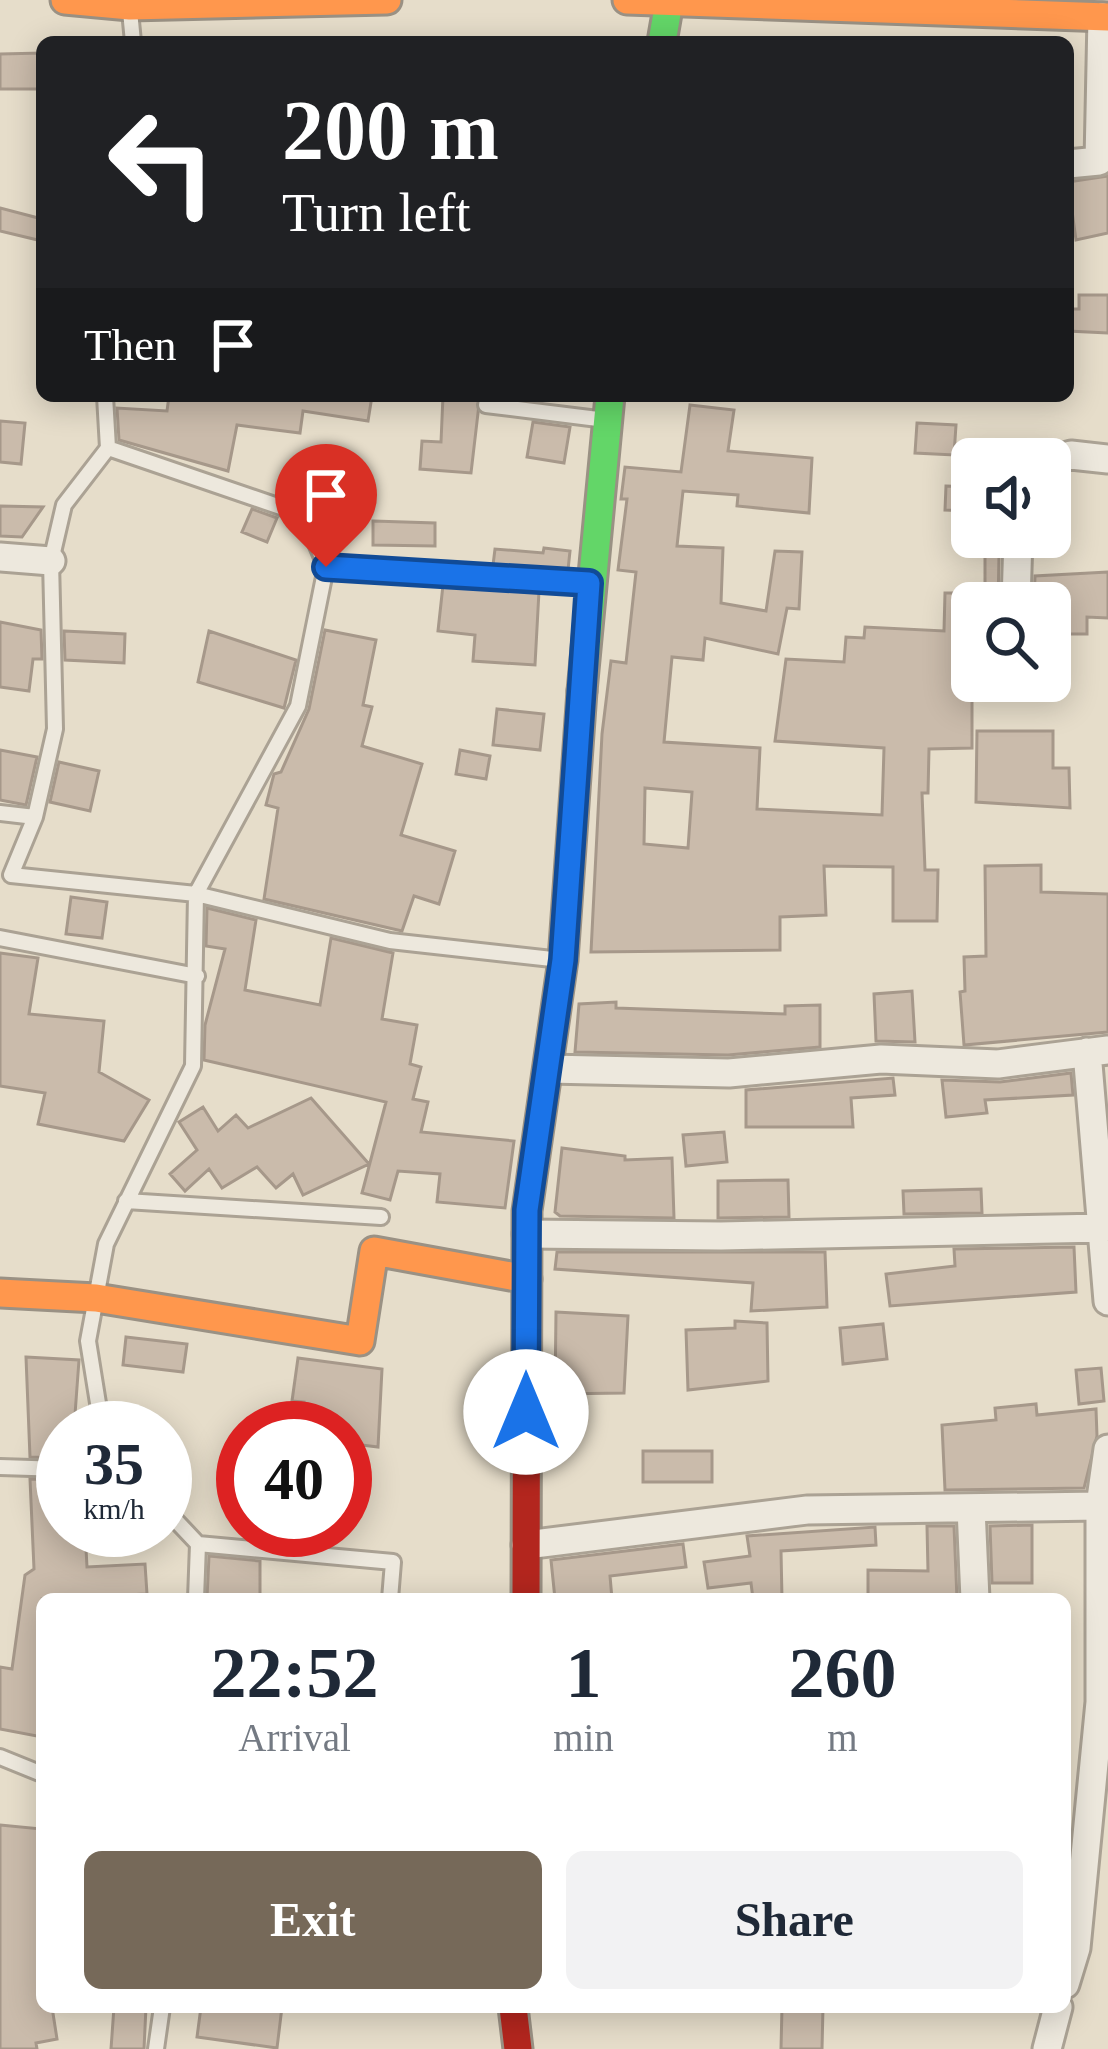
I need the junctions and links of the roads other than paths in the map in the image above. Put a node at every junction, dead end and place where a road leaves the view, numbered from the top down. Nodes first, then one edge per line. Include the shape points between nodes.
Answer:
1 (387, 0) edge
2 (627, 0) edge
3 (79, 1) edge
4 (668, 2) edge
5 (130, 6) junction
6 (1105, 16) edge
7 (132, 36) edge
8 (663, 36) edge
9 (1074, 163) edge
10 (105, 402) edge
11 (486, 405) dead end
12 (609, 408) edge
13 (108, 448) junction
14 (1071, 454) edge
15 (1108, 459) edge
16 (0, 557) edge
17 (51, 562) junction
18 (326, 567) junction
19 (589, 583) junction
20 (0, 813) edge
21 (35, 818) junction
22 (196, 895) junction
23 (0, 938) edge
24 (563, 960) junction
25 (197, 976) junction
26 (1098, 1051) edge
27 (548, 1069) junction
28 (126, 1201) junction
29 (381, 1217) dead end
30 (1103, 1228) junction
31 (527, 1234) junction
32 (527, 1279) junction
33 (0, 1293) edge
34 (97, 1298) junction
35 (1108, 1301) edge
36 (98, 1401) edge
37 (1108, 1449) edge
38 (0, 1467) edge
39 (36, 1468) edge
40 (1100, 1506) junction
41 (971, 1508) junction
42 (192, 1538) edge
43 (198, 1544) junction
44 (526, 1545) junction
45 (196, 1593) edge
46 (390, 1593) edge
47 (526, 1593) edge
48 (975, 1593) edge
49 (0, 1757) edge
50 (36, 1772) edge
51 (1099, 1819) edge
52 (1076, 1852) edge
53 (1071, 1964) edge
54 (161, 2013) edge
55 (514, 2013) edge
56 (1056, 2013) edge
57 (156, 2049) edge
58 (518, 2049) edge
59 (1047, 2049) edge

1 - 5 street
2 - 4 street
3 - 5 street
4 - 6 street
4 - 8 street
5 - 7 lane
6 - 9 street via 1100,161
10 - 13 lane
11 - 12 lane
12 - 19 street
13 - 17 lane via 64,505
13 - 18 lane via 304,515
14 - 15 street
16 - 17 street
17 - 21 lane via 56,729
18 - 19 lane
18 - 22 lane via 298,706
19 - 24 street
20 - 21 lane
21 - 22 lane via 11,875
22 - 24 lane via 390,941
22 - 25 lane
23 - 25 lane
24 - 27 street
25 - 28 lane via 193,1066
26 - 27 street via 998,1064 881,1059 729,1073
26 - 30 street via 1089,1125
27 - 31 street
28 - 29 lane
28 - 34 lane via 106,1244
30 - 31 street
30 - 35 street
31 - 32 street
32 - 34 street via 374,1251 360,1341
32 - 44 street
33 - 34 street
34 - 36 lane via 88,1341
37 - 40 street
38 - 39 lane
40 - 41 street
40 - 51 street
41 - 44 street via 807,1510
41 - 48 street
42 - 43 lane
43 - 45 lane
43 - 46 lane via 393,1562
44 - 47 street
49 - 50 lane
51 - 52 street
52 - 53 street
54 - 57 lane
55 - 58 street
56 - 59 street

